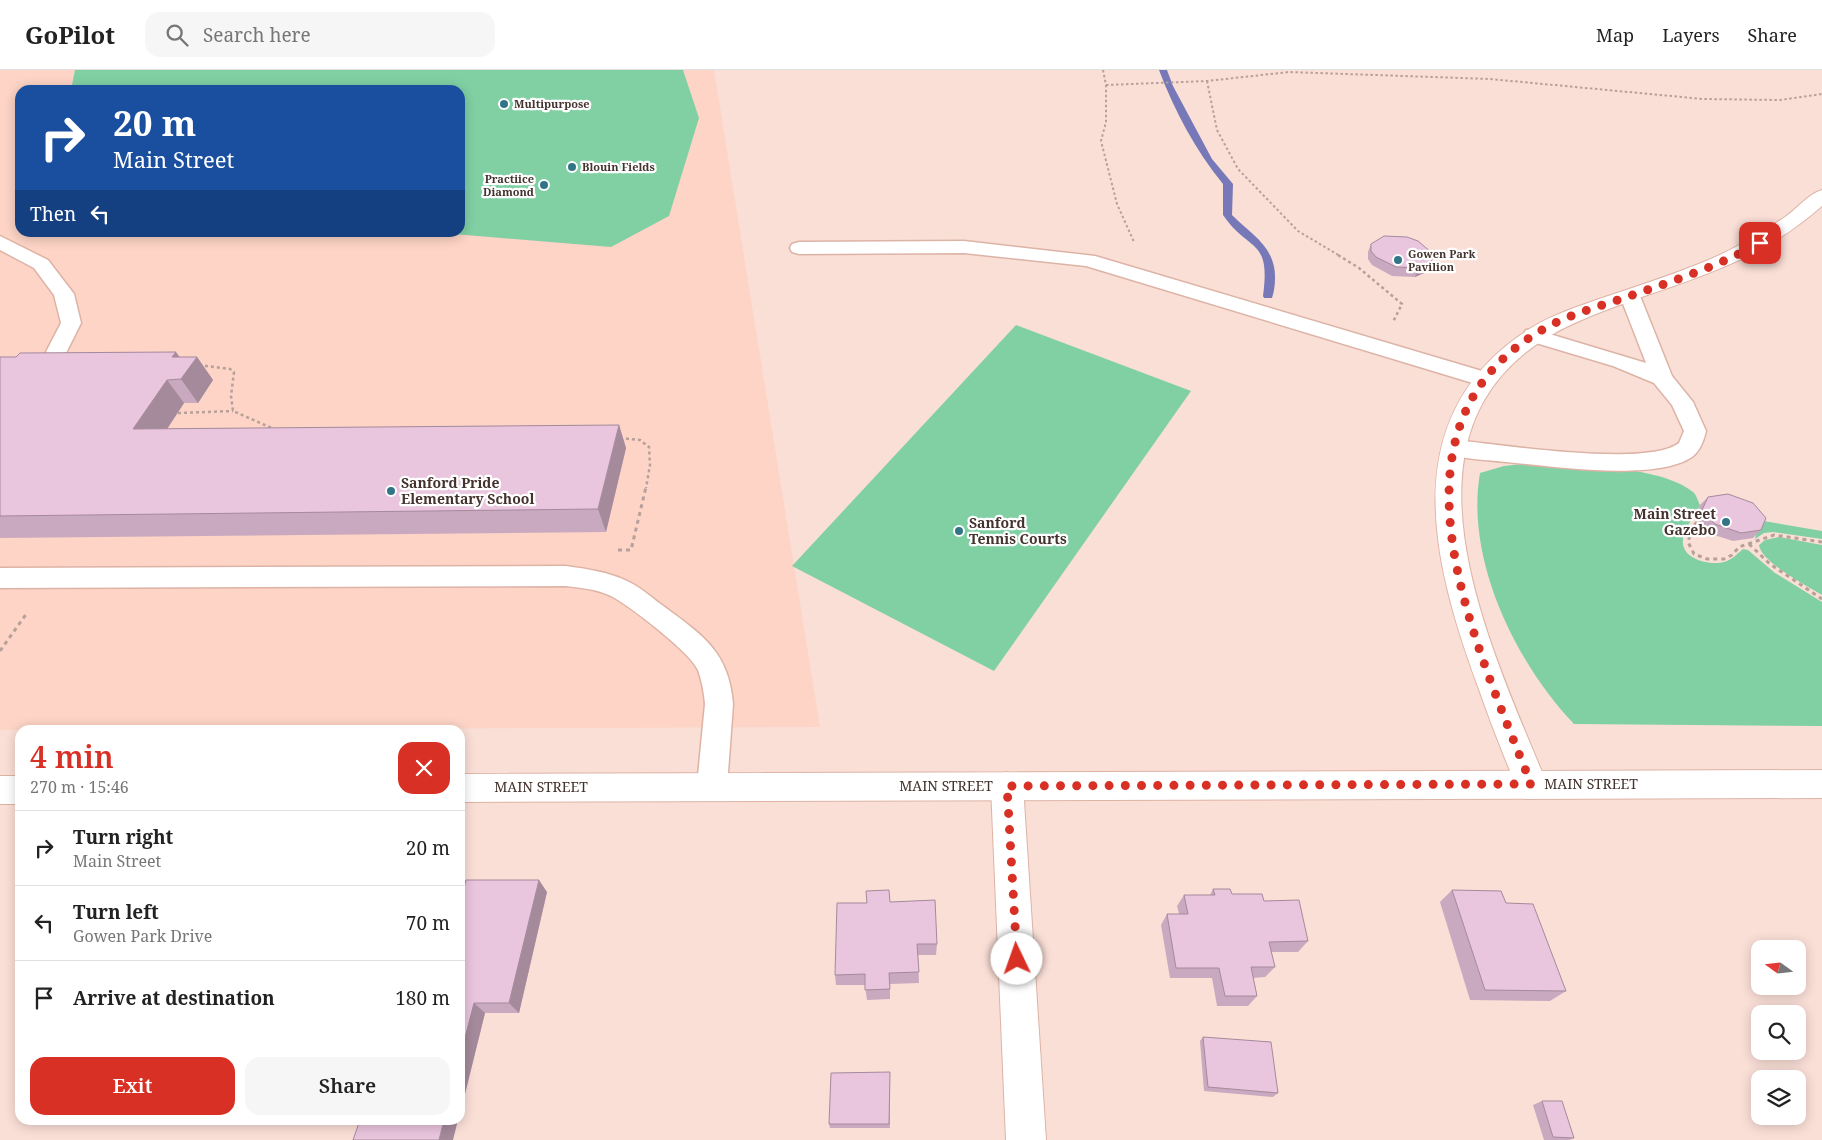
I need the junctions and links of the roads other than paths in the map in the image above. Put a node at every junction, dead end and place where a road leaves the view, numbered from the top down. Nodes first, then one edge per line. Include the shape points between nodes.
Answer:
1 (1822, 196) edge
2 (0, 242) edge
3 (799, 248) dead end
4 (1630, 296) junction
5 (1533, 335) junction
6 (57, 352) edge
7 (1662, 378) junction
8 (1484, 379) junction
9 (1454, 448) junction
10 (0, 578) edge
11 (1531, 784) junction
12 (1822, 784) edge
13 (712, 786) junction
14 (1007, 786) junction
15 (465, 788) edge
16 (0, 790) edge
17 (15, 790) edge
18 (1026, 1140) edge

1 - 4 street via 1790,224 1736,256
2 - 6 lane via 41,264 64,294 71,323
3 - 8 lane via 964,247 1088,260
4 - 5 street via 1576,314
4 - 7 lane
5 - 7 lane via 1603,355
5 - 8 street
7 - 9 lane via 1682,402 1695,431 1689,447 1680,453 1660,459 1628,462
8 - 9 street via 1465,410
9 - 11 street via 1448,516 1453,558 1471,622
10 - 13 lane via 566,576 592,579 620,589 666,622 693,642 710,665 719,704
11 - 12 street, MAIN STREET
11 - 14 street, MAIN STREET
13 - 14 street, MAIN STREET
13 - 15 street, MAIN STREET
14 - 18 street
16 - 17 street

